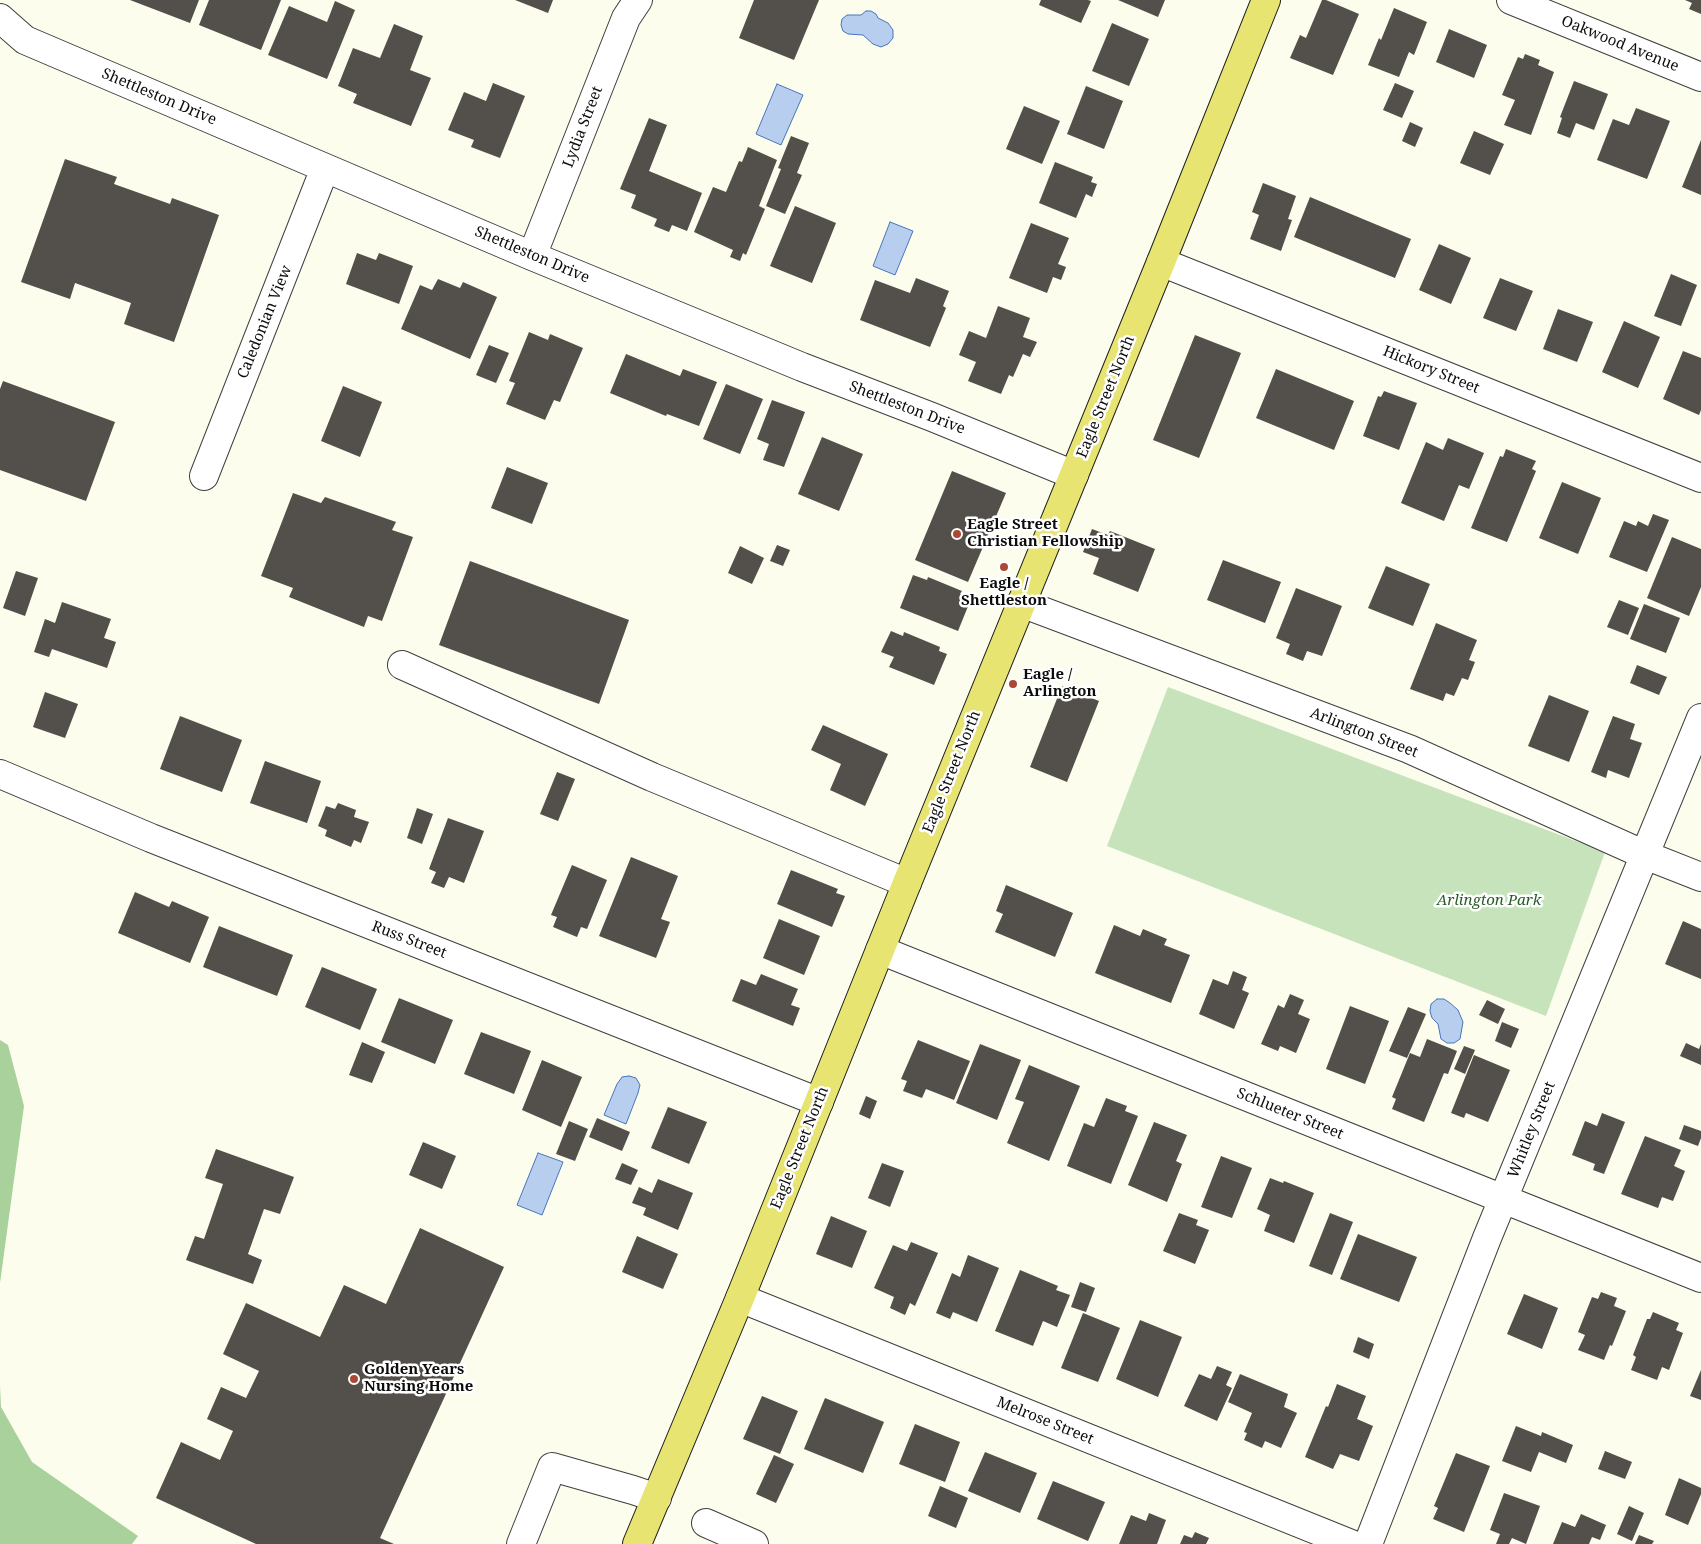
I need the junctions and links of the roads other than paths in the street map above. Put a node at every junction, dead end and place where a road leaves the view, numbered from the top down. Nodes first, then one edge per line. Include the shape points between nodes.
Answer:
1 (638, 0) edge
2 (1266, 0) edge
3 (1512, 0) edge
4 (0, 18) edge
5 (1701, 77) edge
6 (325, 168) junction
7 (532, 256) junction
8 (1161, 262) junction
9 (1074, 475) junction
10 (204, 476) dead end
11 (1701, 478) edge
12 (1021, 603) junction
13 (402, 665) dead end
14 (1701, 718) edge
15 (0, 774) edge
16 (1645, 855) junction
17 (1701, 877) edge
18 (907, 883) junction
19 (880, 950) junction
20 (819, 1102) junction
21 (1504, 1199) junction
22 (1701, 1278) edge
23 (740, 1298) junction
24 (657, 1498) junction
25 (706, 1523) dead end
26 (520, 1544) edge
27 (637, 1544) edge
28 (754, 1544) edge
29 (1351, 1544) edge
30 (1368, 1544) edge

1 - 7 street, Lydia Street via 626,18
2 - 8 main road, Eagle Street North
3 - 5 street, Oakwood Avenue
4 - 6 street, Shettleston Drive via 25,40
6 - 7 street, Shettleston Drive
6 - 10 street, Caledonian View
7 - 9 street, Shettleston Drive
8 - 9 main road, Eagle Street North
8 - 11 street, Hickory Street
9 - 12 main road, Eagle Street North
12 - 16 street, Arlington Street via 1409,749
12 - 18 main road, Eagle Street North
13 - 18 street via 652,777
14 - 16 street, Whitley Street
15 - 20 street, Russ Street via 151,838
16 - 17 street, Arlington Street
16 - 21 street, Whitley Street
18 - 19 main road, Eagle Street North
19 - 20 main road, Eagle Street North
19 - 21 street, Schlueter Street
20 - 23 main road, Eagle Street North
21 - 22 street, Schlueter Street
21 - 30 street, Whitley Street
23 - 24 main road, Eagle Street North
23 - 29 street, Melrose Street
24 - 26 street via 552,1467
24 - 27 main road, Eagle Street North
25 - 28 street

